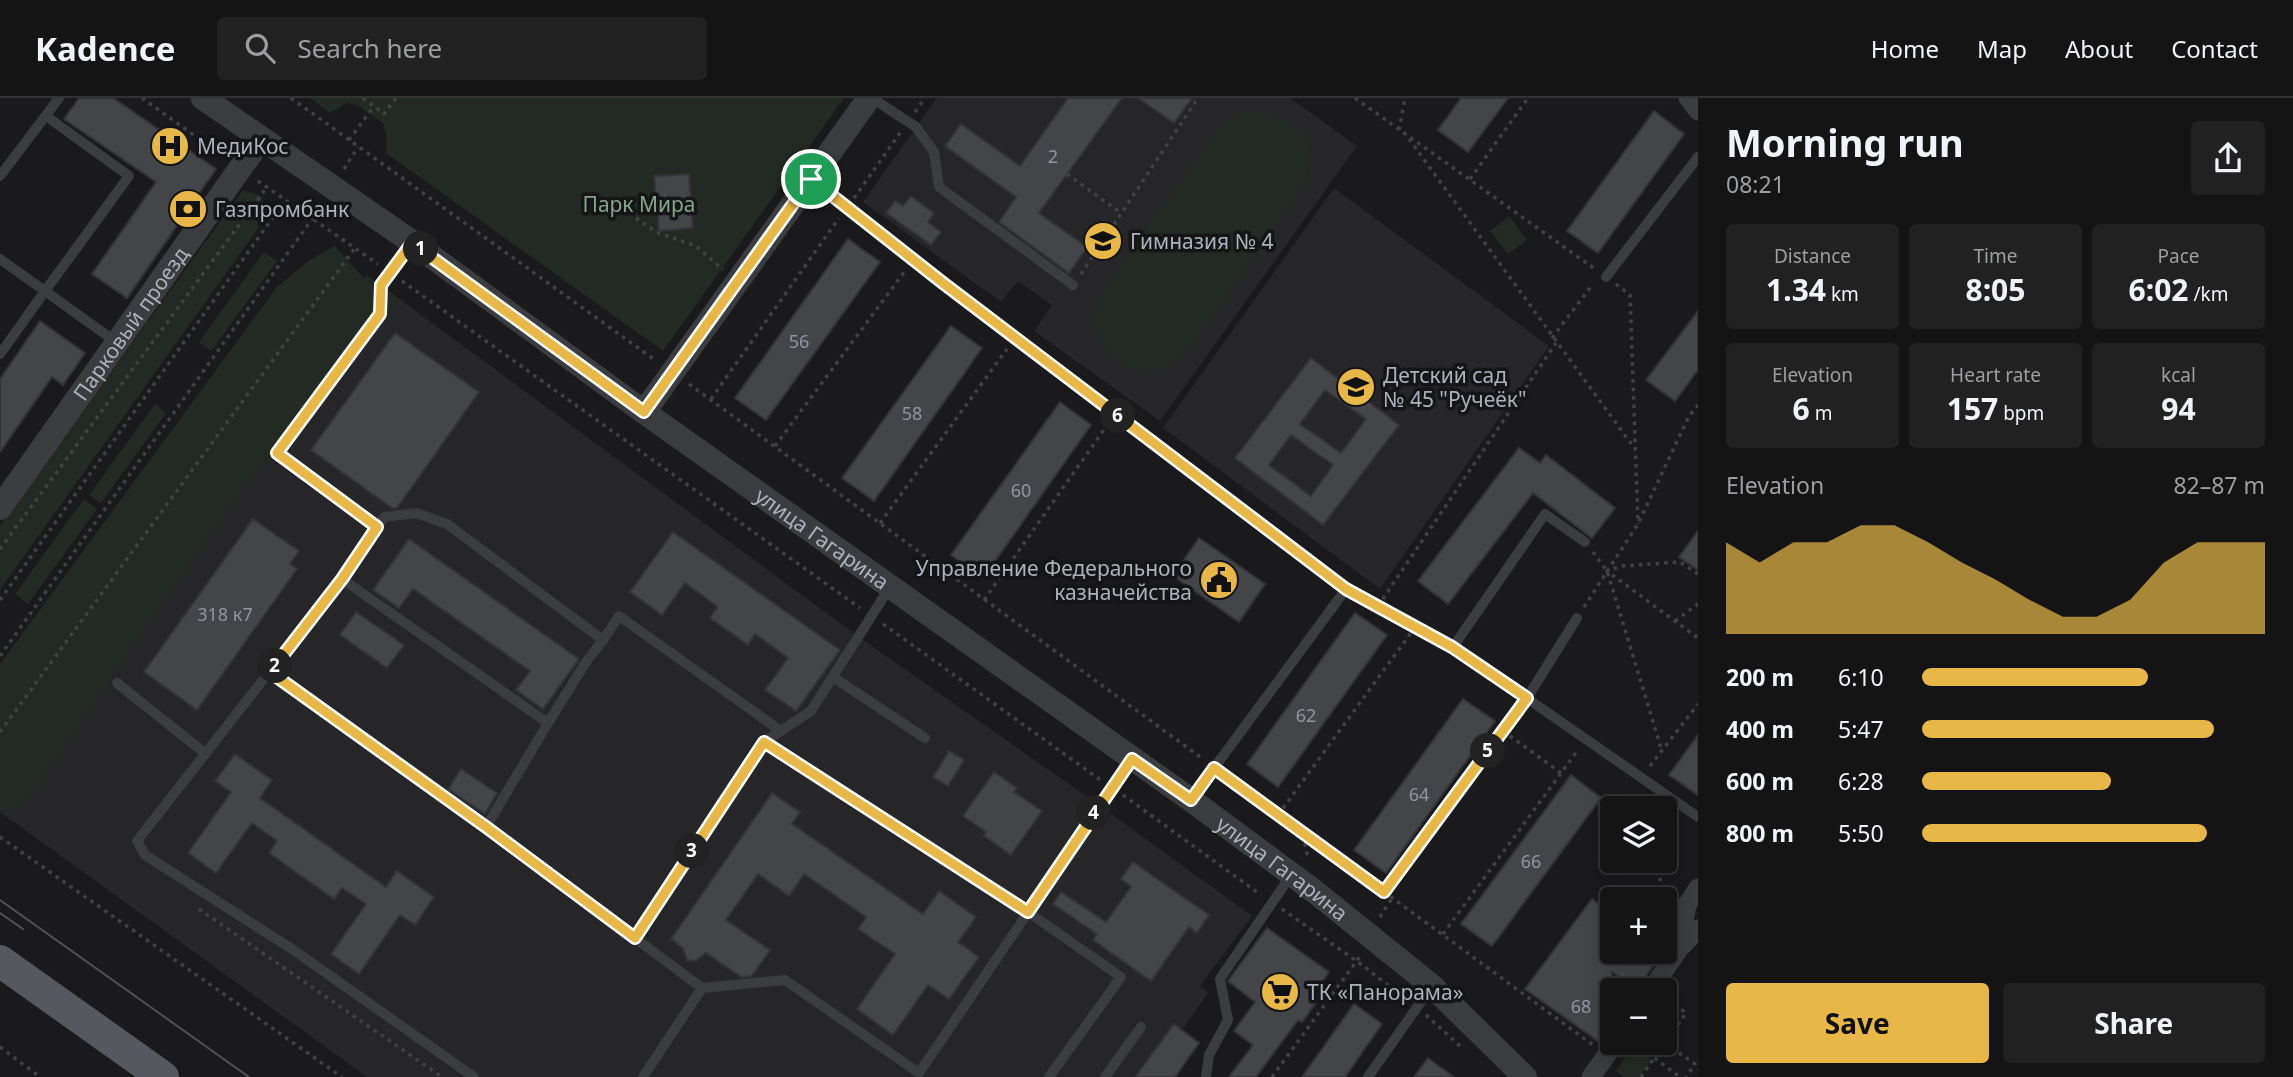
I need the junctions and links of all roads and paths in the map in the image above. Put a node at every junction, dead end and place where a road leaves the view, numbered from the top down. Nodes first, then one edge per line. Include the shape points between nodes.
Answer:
1 (59, 98) edge
2 (142, 98) edge
3 (202, 98) edge
4 (290, 98) edge
5 (363, 98) edge
6 (396, 98) edge
7 (871, 98) edge
8 (925, 98) edge
9 (1198, 98) edge
10 (1354, 98) edge
11 (1405, 98) edge
12 (1528, 98) edge
13 (1688, 98) edge
14 (374, 106) junction
15 (1698, 111) edge
16 (46, 116) junction
17 (907, 122) junction
18 (1399, 130) junction
19 (1406, 135) junction
20 (261, 139) junction
21 (349, 140) junction
22 (358, 147) junction
23 (1698, 158) edge
24 (240, 169) junction
25 (1066, 174) dead end
26 (0, 176) edge
27 (811, 179) junction
28 (1469, 180) junction
29 (267, 187) junction
30 (332, 188) junction
31 (286, 199) junction
32 (847, 207) junction
33 (1121, 213) junction
34 (636, 218) dead end
35 (314, 219) junction
36 (412, 243) junction
37 (355, 248) junction
38 (0, 259) edge
39 (913, 260) junction
40 (724, 271) dead end
41 (390, 272) junction
42 (1603, 275) junction
43 (1073, 285) joint
44 (45, 291) junction
45 (1015, 338) junction
46 (1552, 338) junction
47 (117, 343) junction
48 (1556, 343) junction
49 (0, 354) edge
50 (673, 372) junction
51 (710, 399) junction
52 (1698, 405) edge
53 (644, 412) junction
54 (1115, 414) junction
55 (775, 446) junction
56 (1635, 449) junction
57 (0, 508) edge
58 (880, 523) junction
59 (1638, 524) junction
60 (377, 527) junction
61 (1585, 542) joint
62 (0, 549) edge
63 (1607, 571) junction
64 (1698, 574) edge
65 (342, 579) junction
66 (890, 587) junction
67 (1346, 589) junction
68 (0, 600) edge
69 (984, 600) junction
70 (1698, 604) edge
71 (1378, 606) junction
72 (872, 616) junction
73 (1577, 618) joint
74 (1675, 621) junction
75 (1416, 626) junction
76 (1698, 638) edge
77 (603, 640) junction
78 (1452, 647) junction
79 (0, 656) edge
80 (270, 672) junction
81 (833, 677) junction
82 (117, 684) dead end
83 (1527, 698) junction
84 (1698, 704) edge
85 (548, 723) junction
86 (1503, 730) junction
87 (781, 731) junction
88 (0, 732) edge
89 (925, 738) dead end
90 (1586, 739) junction
91 (764, 742) junction
92 (1662, 751) junction
93 (206, 754) junction
94 (1132, 759) junction
95 (1214, 768) junction
96 (1561, 773) junction
97 (1641, 778) junction
98 (1112, 787) junction
99 (1191, 800) junction
100 (1278, 815) junction
101 (1698, 817) edge
102 (486, 827) junction
103 (0, 837) edge
104 (1291, 875) junction
105 (192, 886) junction
106 (1698, 888) edge
107 (1384, 892) junction
108 (1392, 898) junction
109 (1272, 903) junction
110 (1028, 912) junction
111 (1698, 929) edge
112 (1443, 934) junction
113 (1369, 935) junction
114 (635, 938) junction
115 (1679, 949) junction
116 (0, 961) edge
117 (1357, 962) junction
118 (1659, 978) edge
119 (1432, 986) junction
120 (702, 988) junction
121 (1677, 1006) edge
122 (1417, 1007) junction
123 (1677, 1026) edge
124 (1141, 1027) dead end
125 (1600, 1041) edge
126 (0, 1047) edge
127 (1677, 1050) edge
128 (1465, 1051) dead end
129 (1607, 1055) edge
130 (1650, 1055) edge
131 (1656, 1055) edge
132 (1654, 1058) junction
133 (1697, 1062) edge
134 (922, 1075) edge
135 (40, 1077) edge
136 (163, 1077) edge
137 (342, 1077) edge
138 (442, 1077) edge
139 (474, 1077) edge
140 (643, 1077) edge
141 (1049, 1077) edge
142 (1105, 1077) edge
143 (1206, 1077) edge
144 (1272, 1077) edge
145 (1368, 1077) edge
146 (1525, 1077) edge
147 (1591, 1077) edge
148 (1641, 1077) edge
149 (1680, 1077) edge
150 (1686, 1077) edge

1 - 16 lane
2 - 24 path
3 - 20 street, улица Гагарина
4 - 21 path
5 - 14 path
6 - 14 path via 384,114
7 - 17 lane
7 - 27 street
8 - 17 path
9 - 33 path
10 - 18 path
11 - 18 path
12 - 28 path
13 - 15 street
14 - 21 path
16 - 26 lane
16 - 44 lane via 129,176
17 - 32 path
17 - 43 lane via 934,152 939,187
18 - 19 path
19 - 28 path
19 - 46 path
20 - 24 street, Парковый проезд
20 - 30 street, улица Гагарина
21 - 22 path
22 - 30 path
22 - 50 path
23 - 42 lane
24 - 29 path
24 - 47 street, Парковый проезд
25 - 33 path
27 - 32 lane
27 - 50 street
28 - 42 path
29 - 31 path
29 - 62 path
30 - 35 path
30 - 36 street, улица Гагарина
31 - 35 path
31 - 68 path
32 - 39 lane
32 - 51 path
33 - 43 path
34 - 40 path via 656,232 696,246
35 - 37 path
35 - 79 path
36 - 41 lane
36 - 53 street, улица Гагарина
37 - 41 path
37 - 88 path
38 - 44 lane
39 - 45 lane
39 - 55 path
41 - 60 lane via 381,285 380,314 277,453
41 - 72 path
42 - 46 path
42 - 56 path via 1630,295
44 - 47 lane
44 - 49 lane
45 - 54 lane
45 - 58 path
46 - 48 path
47 - 57 street, Парковый проезд
48 - 56 path
48 - 71 path
50 - 51 path
50 - 53 street
51 - 55 path
52 - 59 path
53 - 66 street, улица Гагарина
54 - 67 lane
54 - 69 path
55 - 58 path
56 - 59 path
58 - 69 path
59 - 63 path
60 - 65 lane
60 - 77 lane via 384,517 416,513 447,524
61 - 63 path
61 - 78 lane via 1545,514
63 - 64 path via 1680,562
63 - 73 path
63 - 74 path
63 - 92 path
65 - 80 lane
65 - 85 lane
66 - 72 lane
66 - 94 street, улица Гагарина
67 - 71 path
67 - 95 lane
69 - 95 path
70 - 74 path
71 - 75 path
72 - 81 lane
72 - 98 path
73 - 83 lane
74 - 76 path
75 - 78 path
75 - 100 path
77 - 85 lane
77 - 87 lane via 619,616
78 - 83 lane
80 - 93 lane
80 - 102 lane
81 - 87 lane via 811,711
81 - 89 lane
82 - 93 lane
83 - 86 path
83 - 90 lane
84 - 92 path
85 - 102 lane
86 - 96 path
86 - 107 path
87 - 91 lane
90 - 96 path
90 - 97 lane
91 - 110 lane
91 - 114 lane
92 - 97 path
93 - 105 lane via 137,841 145,855
94 - 98 lane
94 - 99 street, улица Гагарина
95 - 99 lane
95 - 100 path
96 - 112 path
97 - 101 lane
98 - 109 path
98 - 110 lane
99 - 104 street, улица Гагарина
100 - 107 path
102 - 114 lane
103 - 137 path
104 - 109 lane
104 - 113 street, улица Гагарина
105 - 138 path via 199,908
105 - 139 lane via 292,949
106 - 115 street via 1687,905
107 - 108 path
108 - 112 path
108 - 113 path
109 - 117 path
109 - 143 lane via 1220,979 1228,1020 1209,1055
110 - 134 lane
110 - 141 lane via 1121,977
111 - 115 street
112 - 125 path
113 - 117 path
113 - 119 street, улица Гагарина
114 - 120 lane
115 - 118 street
116 - 136 main road
117 - 122 path
117 - 144 path
119 - 122 lane
119 - 146 street, улица Гагарина
120 - 134 lane via 785,980
120 - 140 lane
121 - 123 path via 1686,1013
122 - 128 path
122 - 145 lane
124 - 142 lane
126 - 135 path
127 - 133 path
129 - 147 street
130 - 132 path
131 - 132 path
132 - 148 path
132 - 149 path
133 - 150 path

